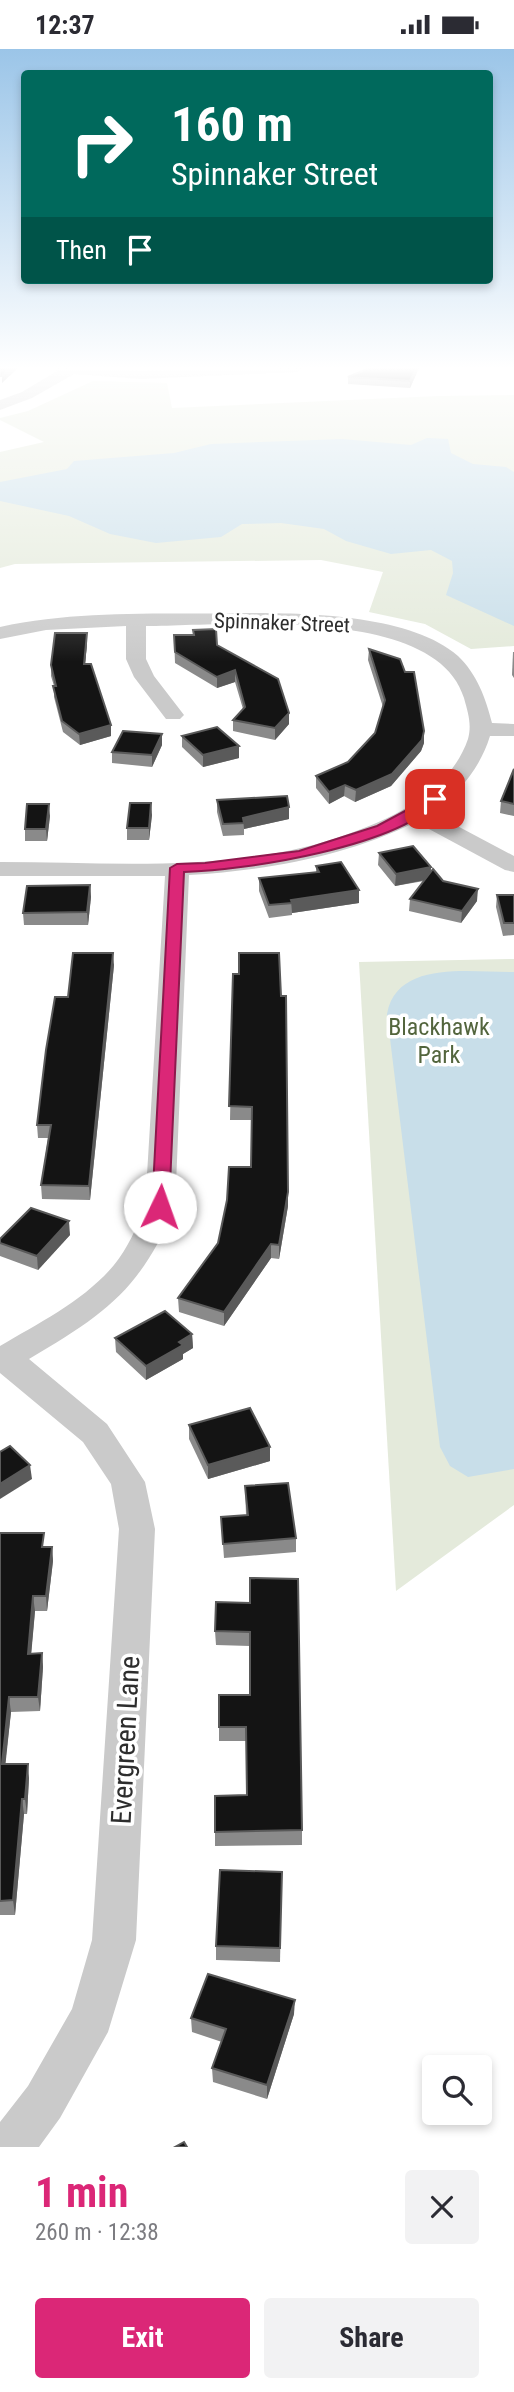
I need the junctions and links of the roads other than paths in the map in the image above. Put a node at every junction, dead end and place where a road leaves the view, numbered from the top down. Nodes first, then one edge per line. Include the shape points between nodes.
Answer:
1 (136, 620) junction
2 (0, 633) edge
3 (173, 715) dead end
4 (482, 729) junction
5 (514, 730) edge
6 (416, 813) junction
7 (513, 865) edge
8 (177, 868) junction
9 (0, 869) edge
10 (3, 1359) edge
11 (10, 2147) edge

1 - 2 street, Spinnaker Street via 70,622
1 - 3 street via 136,659
1 - 4 street, Spinnaker Street via 330,622 400,636 436,650 458,667
4 - 5 street
4 - 6 street via 461,777
6 - 7 street
6 - 8 street via 301,855
8 - 9 street
8 - 10 street via 160,1207 145,1243 123,1275 83,1308
10 - 11 street, Evergreen Lane via 95,1433 128,1482 137,1529 114,1940 92,2017 44,2102

